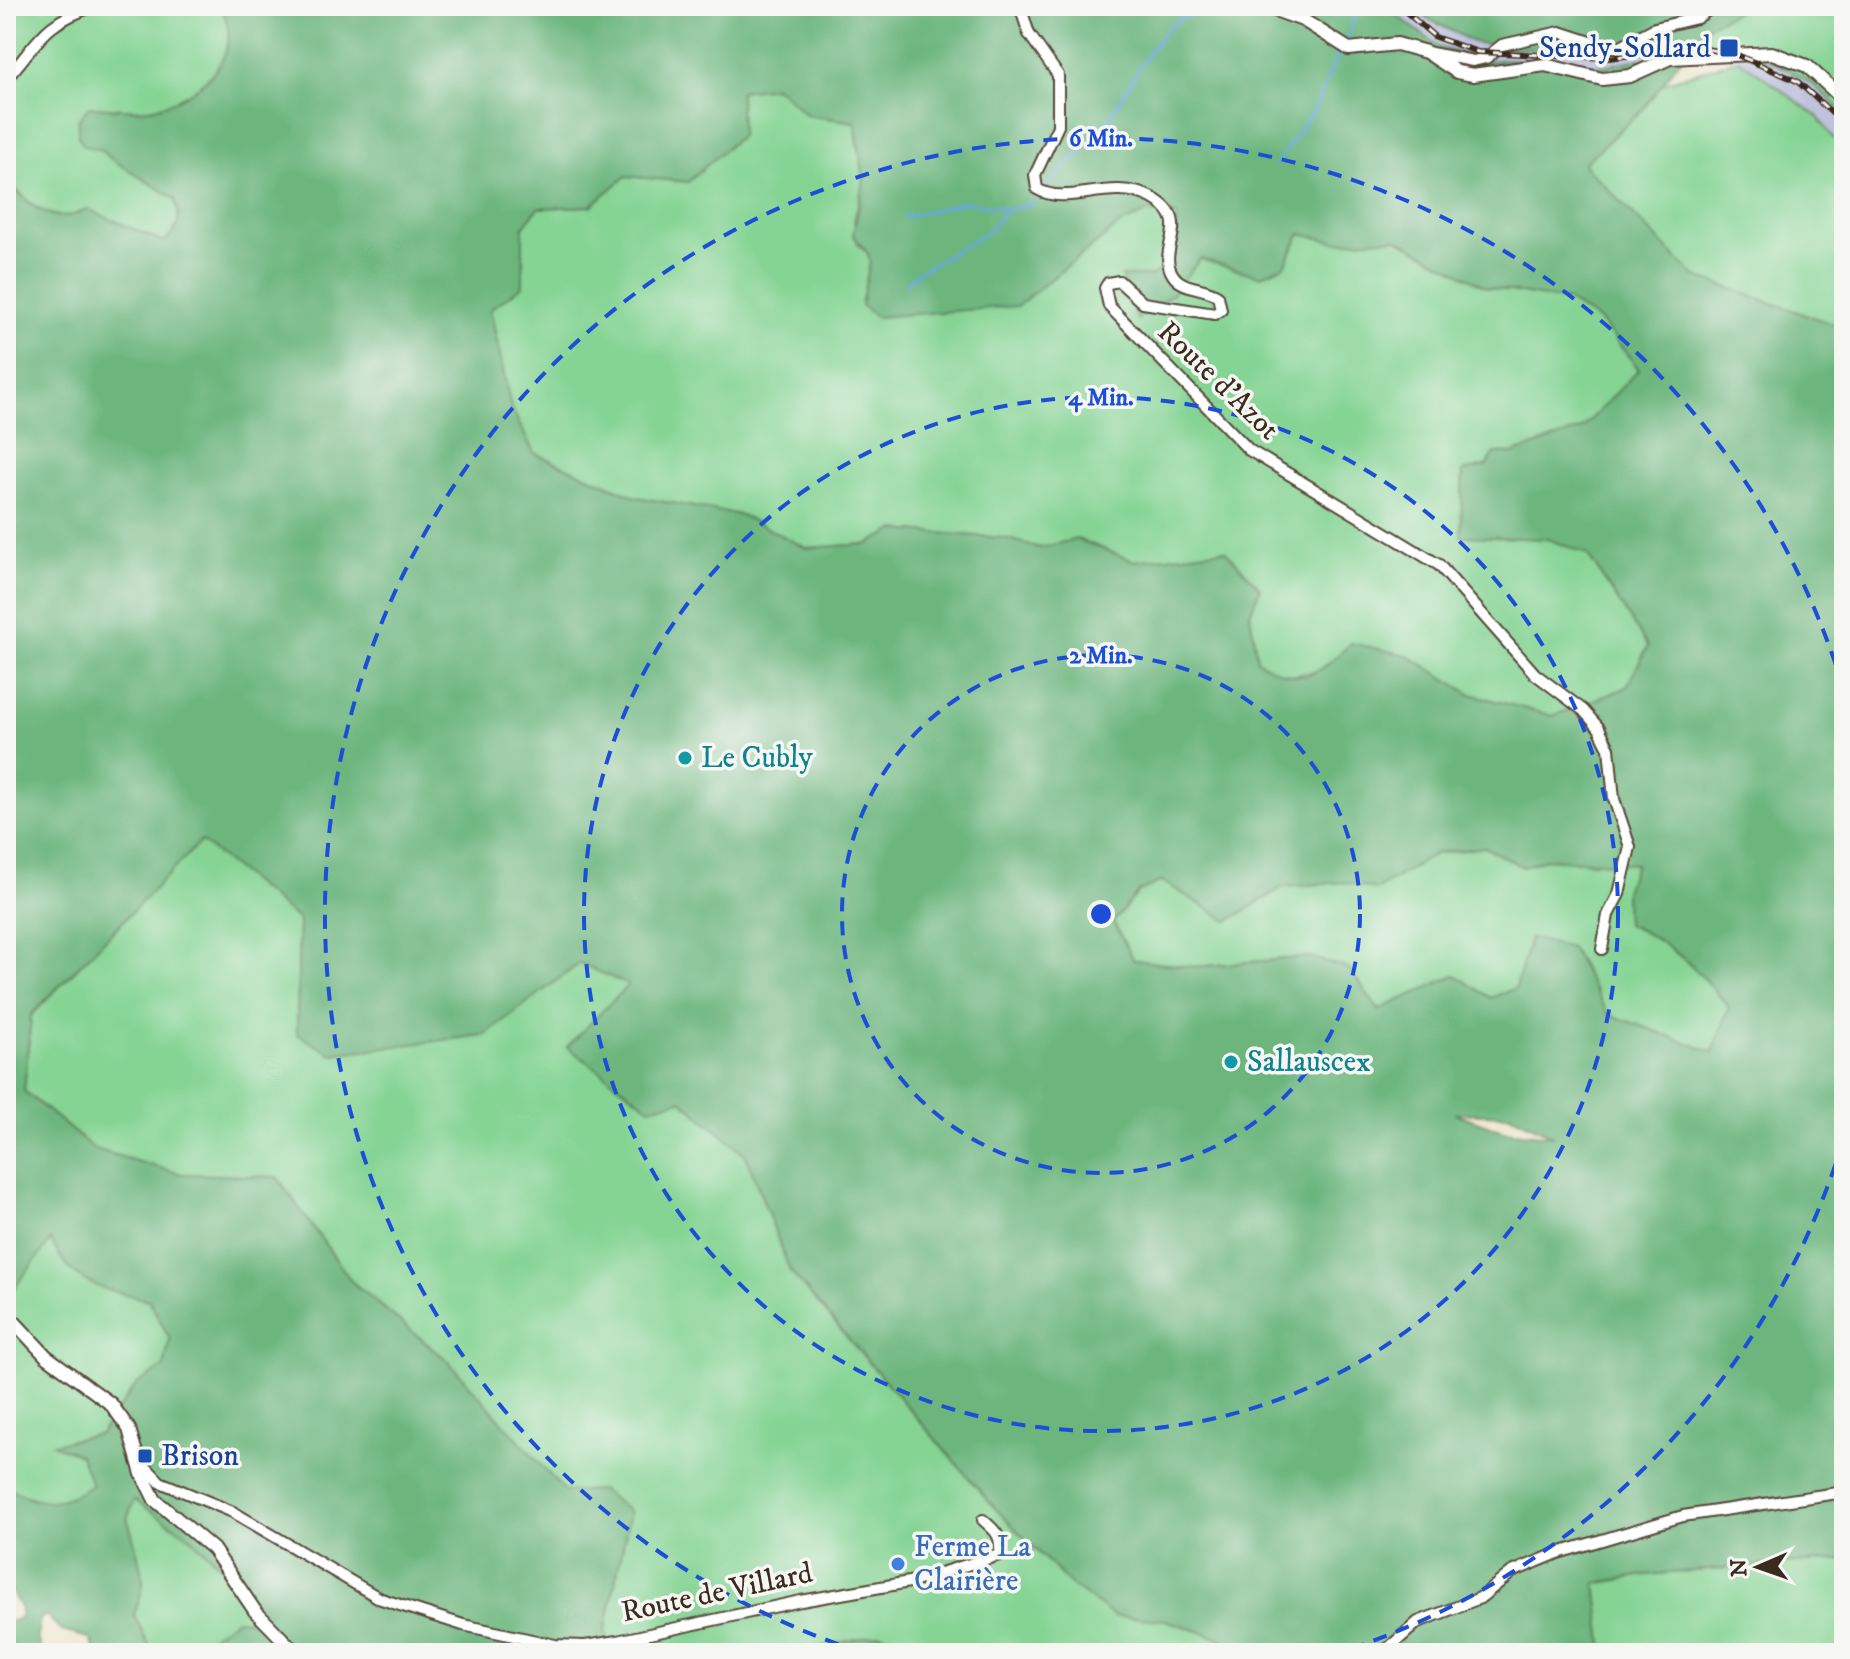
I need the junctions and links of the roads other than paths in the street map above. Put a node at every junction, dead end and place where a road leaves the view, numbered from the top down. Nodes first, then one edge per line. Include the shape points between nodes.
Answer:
1 (94, 6) edge
2 (1020, 6) edge
3 (1264, 6) edge
4 (1714, 6) edge
5 (1426, 52) junction
6 (6, 79) edge
7 (1844, 100) edge
8 (1602, 949) dead end
9 (6, 1313) edge
10 (138, 1459) junction
11 (1844, 1492) edge
12 (983, 1520) dead end
13 (6, 1648) edge
14 (11, 1653) edge
15 (296, 1653) edge
16 (1383, 1653) edge

1 - 6 street via 51,25
2 - 8 street, Route d'Azot via 1029,34 1058,75 1058,126 1035,175 1037,189 1048,196 1066,196 1106,188 1155,200 1174,224 1172,273 1185,285 1218,296 1221,310 1215,314 1143,303 1119,281 1105,288 1109,306 1249,450 1439,565 1535,674 1583,710 1604,736 1614,799 1630,847
3 - 5 street via 1303,20 1349,49 1397,44
4 - 5 street via 1697,18 1655,28 1619,47 1560,32 1502,45 1473,61
5 - 7 street via 1457,72 1473,75 1545,65 1602,79 1630,76 1670,58 1772,53 1807,66
9 - 10 street, Route de Villard via 46,1356 111,1404 129,1429
10 - 12 street, Route de Villard via 160,1482 233,1512 381,1599 463,1625 555,1645 617,1641 915,1581 999,1555 998,1533
10 - 15 street, Route de Villard via 155,1500 206,1542 255,1611
11 - 16 street via 1683,1516 1558,1553 1512,1572 1480,1598 1418,1622
13 - 14 street

